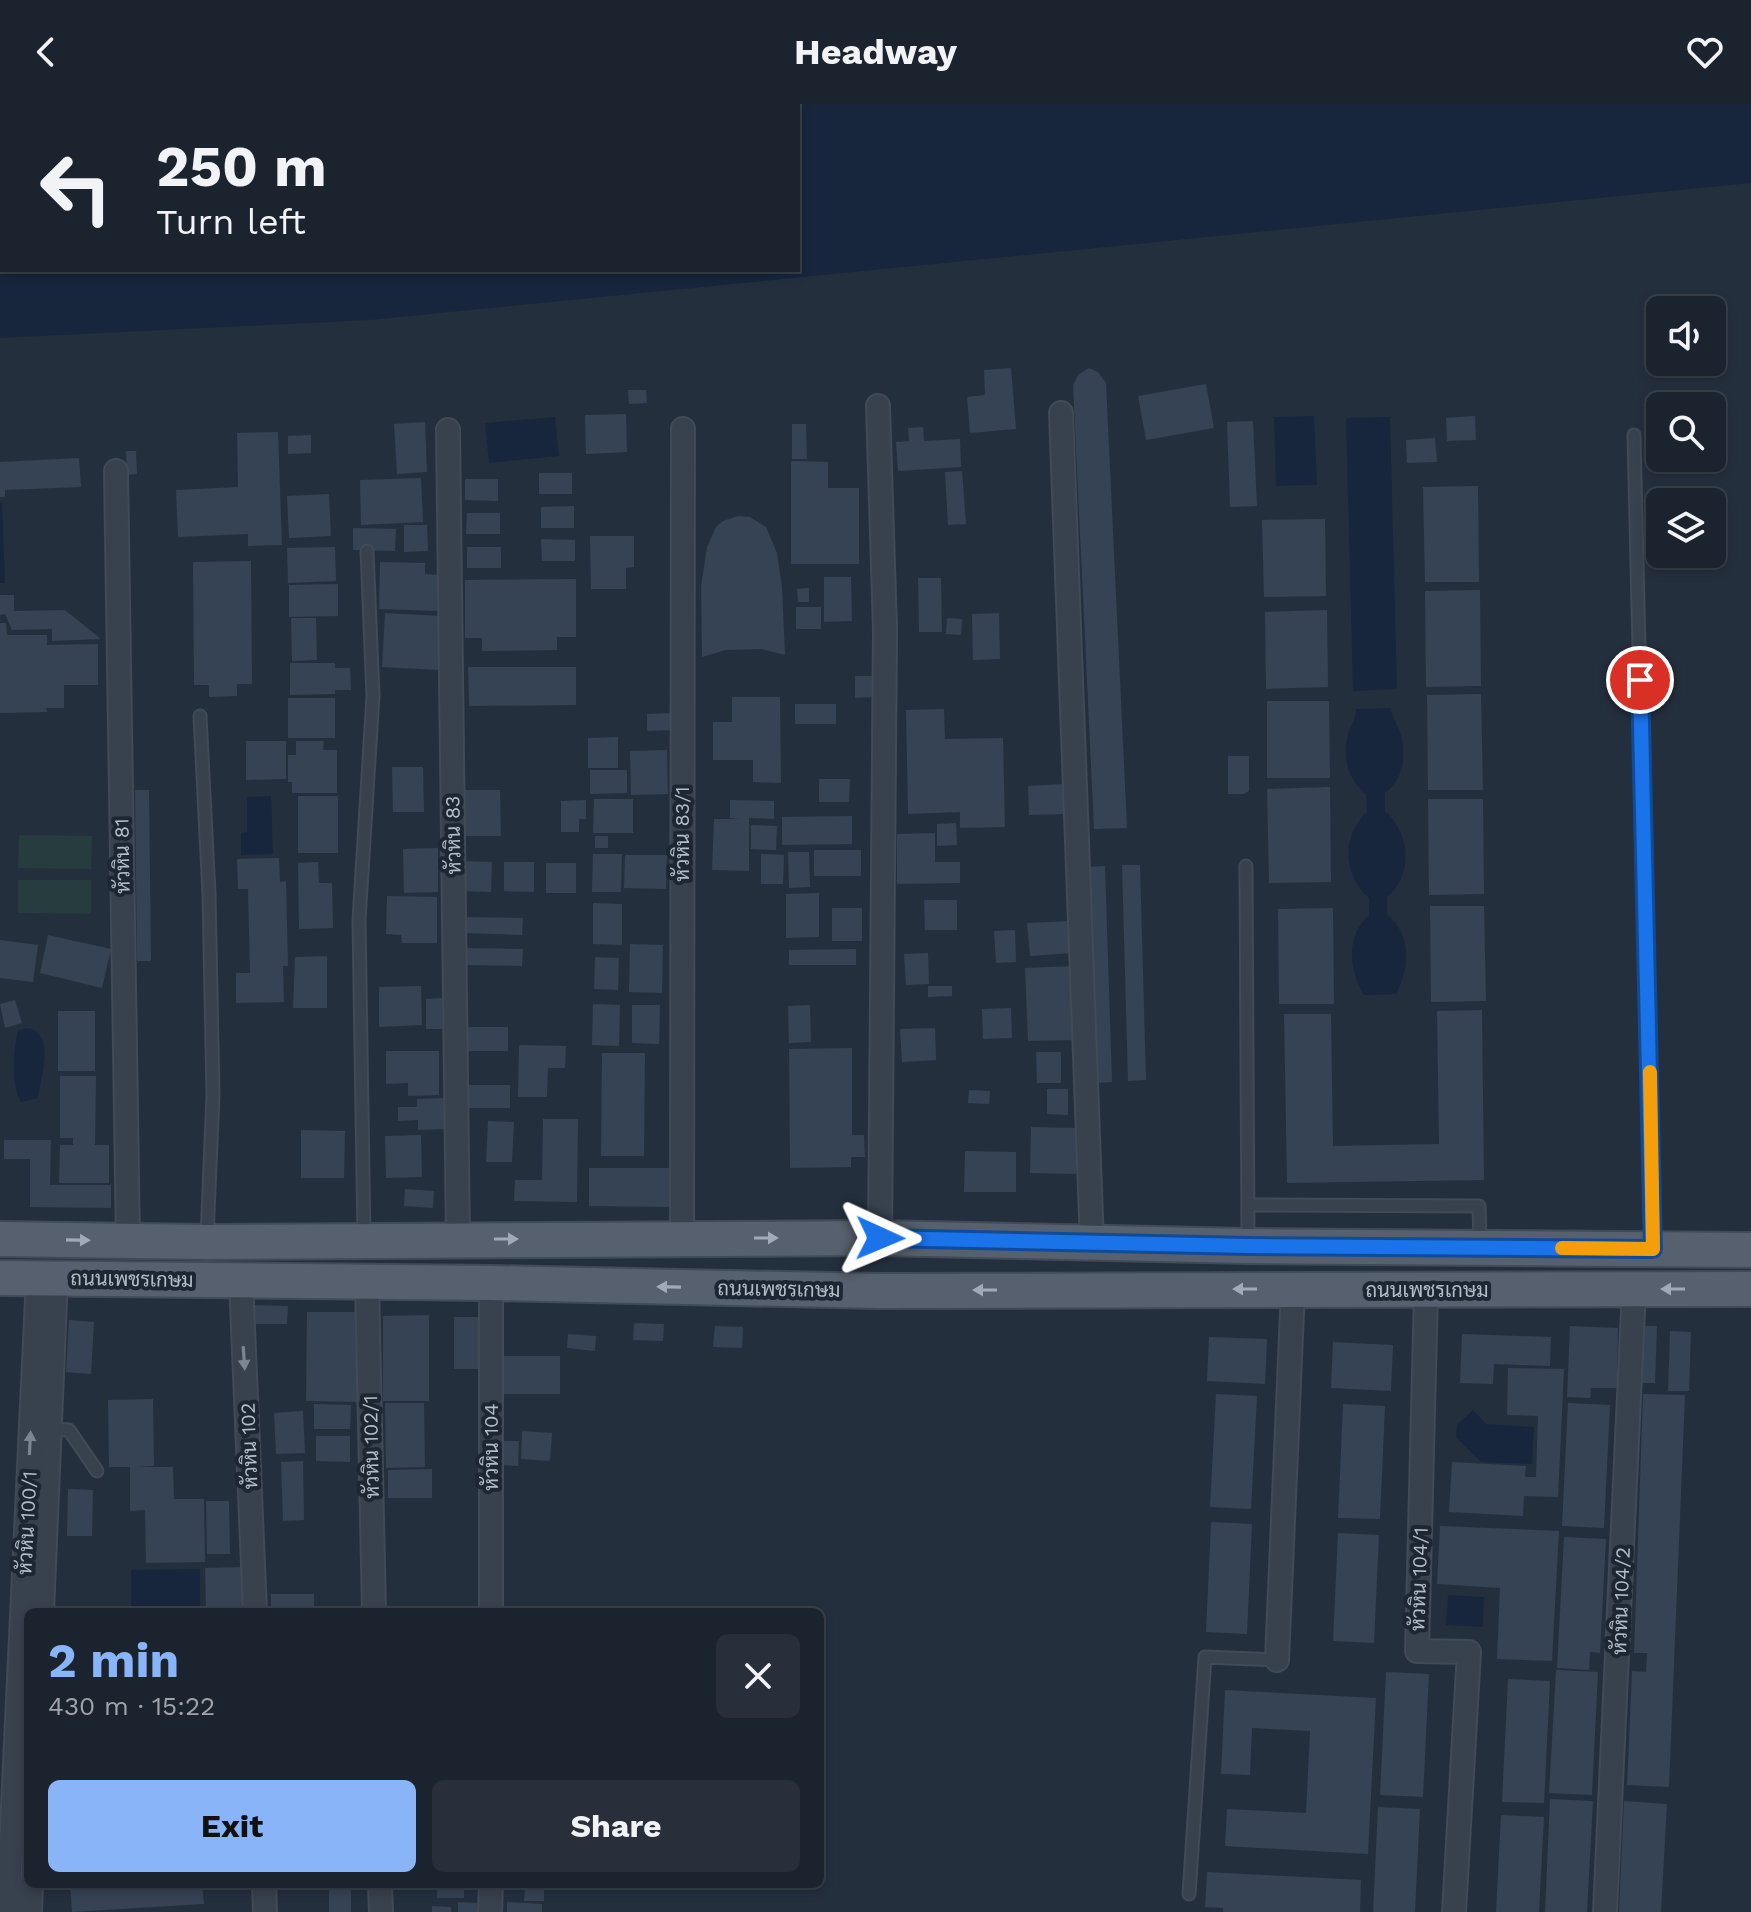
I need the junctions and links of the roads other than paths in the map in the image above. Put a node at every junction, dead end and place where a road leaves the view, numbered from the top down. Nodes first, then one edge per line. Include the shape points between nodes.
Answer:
1 (878, 406) dead end
2 (1061, 413) dead end
3 (683, 429) dead end
4 (448, 430) dead end
5 (1634, 435) dead end
6 (116, 471) dead end
7 (367, 551) dead end
8 (200, 716) dead end
9 (1246, 866) dead end
10 (1248, 1205) junction
11 (682, 1238) junction
12 (827, 1238) junction
13 (880, 1238) junction
14 (0, 1239) edge
15 (364, 1240) junction
16 (458, 1240) junction
17 (128, 1241) junction
18 (206, 1242) junction
19 (1092, 1243) junction
20 (1248, 1246) junction
21 (1480, 1247) junction
22 (1653, 1249) junction
23 (1751, 1250) edge
24 (0, 1278) edge
25 (47, 1278) junction
26 (241, 1280) junction
27 (367, 1283) junction
28 (491, 1283) junction
29 (1293, 1289) junction
30 (1634, 1289) junction
31 (1751, 1289) edge
32 (825, 1290) junction
33 (879, 1291) junction
34 (1426, 1291) junction
35 (50, 1429) junction
36 (97, 1471) dead end
37 (27, 1608) edge
38 (42, 1608) edge
39 (255, 1608) edge
40 (374, 1608) edge
41 (491, 1608) edge
42 (24, 1652) edge
43 (1277, 1660) joint
44 (31, 1888) edge
45 (264, 1888) edge
46 (380, 1888) edge
47 (491, 1888) edge
48 (1189, 1894) dead end
49 (8, 1912) edge
50 (30, 1912) edge
51 (265, 1912) edge
52 (381, 1912) edge
53 (490, 1912) edge
54 (1454, 1912) edge
55 (1605, 1912) edge

1 - 13 street via 885,629
2 - 19 street
3 - 11 street, หัวหิน 83/1
4 - 16 street, หัวหิน 83
5 - 22 lane
6 - 17 street, หัวหิน 81
7 - 15 lane via 373,696 359,920
8 - 18 lane via 213,1095
9 - 10 lane
10 - 20 lane
10 - 21 lane via 1479,1206
11 -> 12 main road, ถนนเพชรเกษม
16 -> 11 main road, ถนนเพชรเกษม
12 - 13 main road, ถนนเพชรเกษม
12 - 32 main road
13 - 19 main road, ถนนเพชรเกษม
13 - 33 main road
14 -> 17 main road, ถนนเพชรเกษม
15 - 16 main road, ถนนเพชรเกษม
15 - 18 main road, ถนนเพชรเกษม
17 - 18 main road, ถนนเพชรเกษม
19 - 20 main road, ถนนเพชรเกษม
20 - 21 main road, ถนนเพชรเกษม
21 - 22 main road, ถนนเพชรเกษม
22 - 23 main road, ถนนเพชรเกษม
24 - 25 main road, ถนนเพชรเกษม
25 - 26 main road, ถนนเพชรเกษม
25 - 35 street, หัวหิน 100/1
37 -> 25 street, หัวหิน 100/1
26 - 27 main road, ถนนเพชรเกษม
26 -> 39 street, หัวหิน 102
27 - 28 main road, ถนนเพชรเกษม
27 - 40 street, หัวหิน 102/1
32 -> 28 main road, ถนนเพชรเกษม
28 - 41 street, หัวหิน 104
29 -> 33 main road, ถนนเพชรเกษม
29 - 34 main road, ถนนเพชรเกษม
29 - 43 street
31 -> 30 main road, ถนนเพชรเกษม
30 - 34 main road, ถนนเพชรเกษม
30 - 55 street, หัวหิน 104/2
32 - 33 main road, ถนนเพชรเกษม
34 - 54 street, หัวหิน 104/1 via 1417,1651 1469,1652
35 - 36 lane via 69,1430
35 - 38 street, หัวหิน 100/1
49 -> 42 street, หัวหิน 100/1
43 - 48 lane via 1205,1657
44 - 50 street
45 - 51 street
46 - 52 street
47 - 53 street

